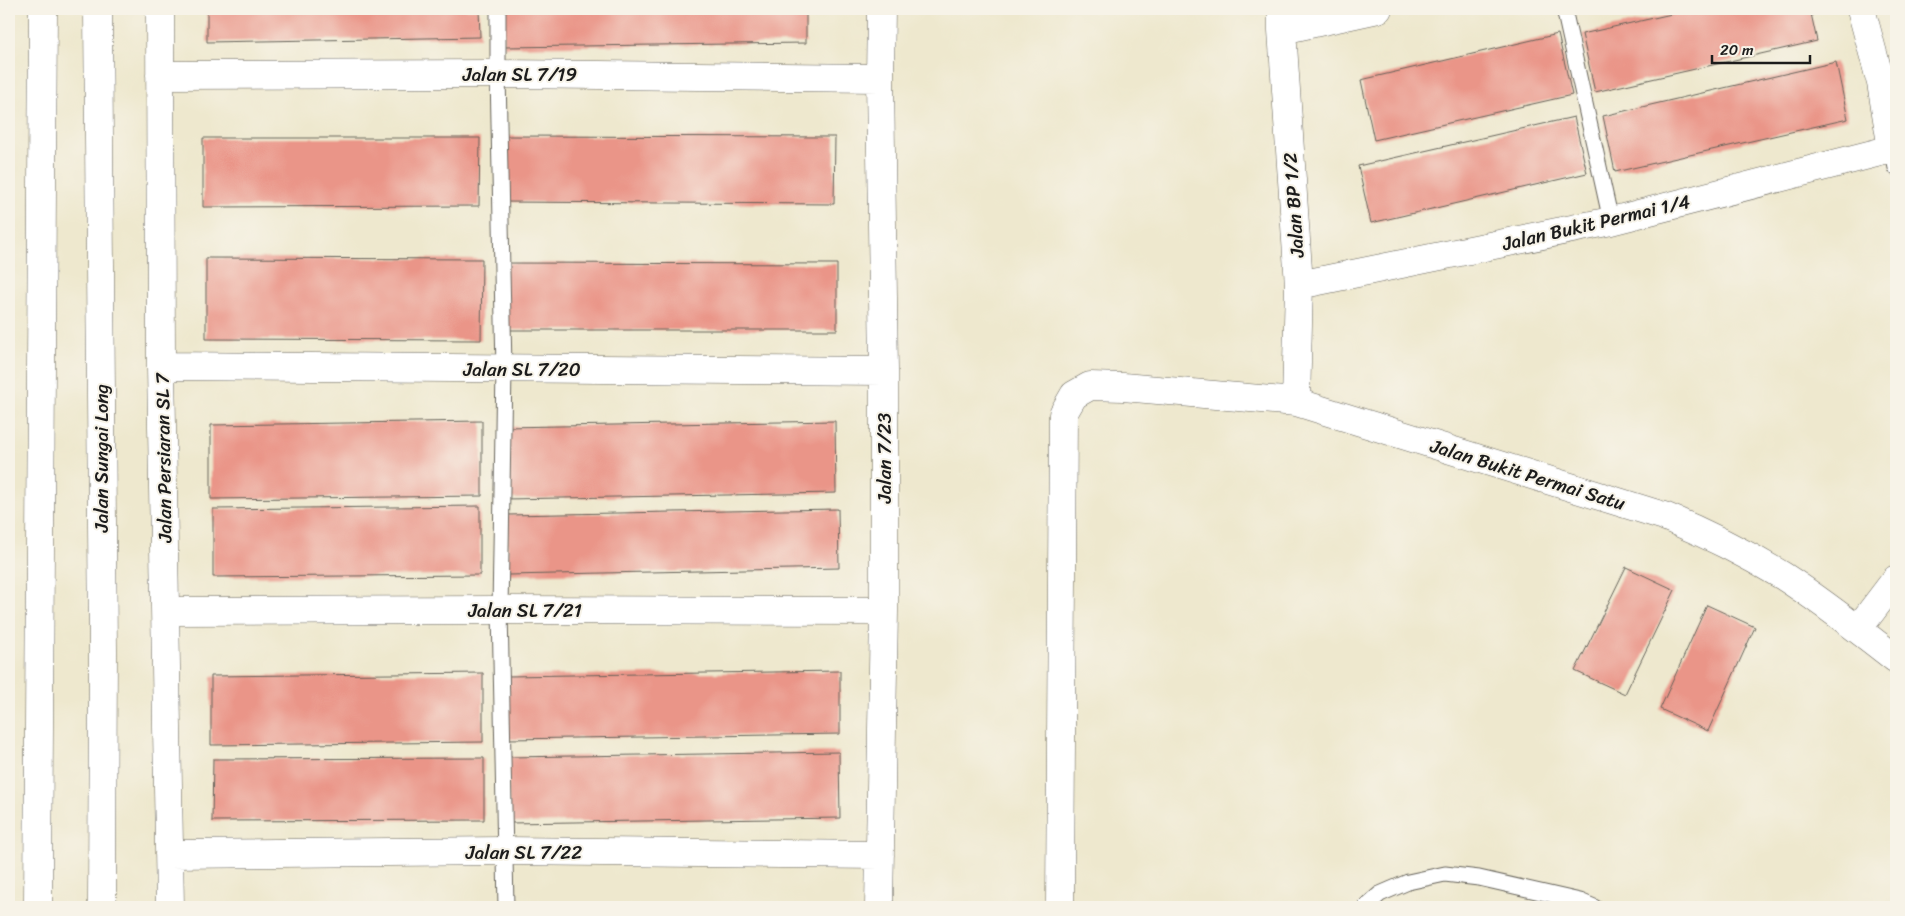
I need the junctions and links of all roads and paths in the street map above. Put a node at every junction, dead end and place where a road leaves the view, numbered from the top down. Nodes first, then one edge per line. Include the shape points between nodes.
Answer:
1 (43, 9) edge
2 (98, 9) edge
3 (160, 9) edge
4 (498, 9) edge
5 (881, 9) edge
6 (1378, 9) edge
7 (1564, 9) edge
8 (1861, 9) edge
9 (1282, 20) edge
10 (498, 74) junction
11 (160, 75) junction
12 (880, 78) junction
13 (1889, 82) edge
14 (1894, 158) edge
15 (1611, 221) junction
16 (1299, 285) junction
17 (161, 366) junction
18 (504, 368) junction
19 (884, 371) junction
20 (1296, 402) junction
21 (1896, 579) edge
22 (500, 610) junction
23 (166, 611) junction
24 (884, 611) junction
25 (1858, 629) junction
26 (1896, 659) edge
27 (505, 851) junction
28 (169, 854) junction
29 (880, 855) junction
30 (38, 907) edge
31 (102, 907) edge
32 (170, 907) edge
33 (506, 907) edge
34 (879, 907) edge
35 (1060, 907) edge
36 (1364, 907) edge
37 (1594, 907) edge

1 - 30 street
2 - 31 street, Jalan Sungai Long
3 - 11 street, Jalan Persiaran SL 7
4 - 10 lane
5 - 12 street, Jalan 7/23
6 - 9 street
7 - 15 lane
8 - 13 street
9 - 16 street, Jalan BP 1/2
10 - 11 street, Jalan SL 7/19
10 - 12 street, Jalan SL 7/19
10 - 18 lane
11 - 17 street, Jalan Persiaran SL 7
12 - 19 street, Jalan 7/23
13 - 14 street
14 - 15 street, Jalan Bukit Permai 1/4
15 - 16 street, Jalan Bukit Permai 1/4
16 - 20 street, Jalan BP 1/2
17 - 18 street, Jalan SL 7/20
17 - 23 street, Jalan Persiaran SL 7
18 - 19 street, Jalan SL 7/20
18 - 22 lane
19 - 24 street, Jalan 7/23
20 - 25 street, Jalan Bukit Permai Satu via 1672,519 1703,532 1783,576
20 - 35 street, Jalan Bukit Permai Satu via 1090,386 1074,395 1063,414
21 - 25 street
22 - 23 street, Jalan SL 7/21
22 - 24 street, Jalan SL 7/21
22 - 27 lane
23 - 28 street, Jalan Persiaran SL 7
24 - 29 street, Jalan 7/23
25 - 26 street, Jalan Bukit Permai Satu
27 - 28 street, Jalan SL 7/22
27 - 29 street, Jalan SL 7/22
27 - 33 lane
28 - 32 street, Jalan Persiaran SL 7
29 - 34 street, Jalan 7/23
36 - 37 lane via 1380,894 1408,882 1445,874 1488,880

